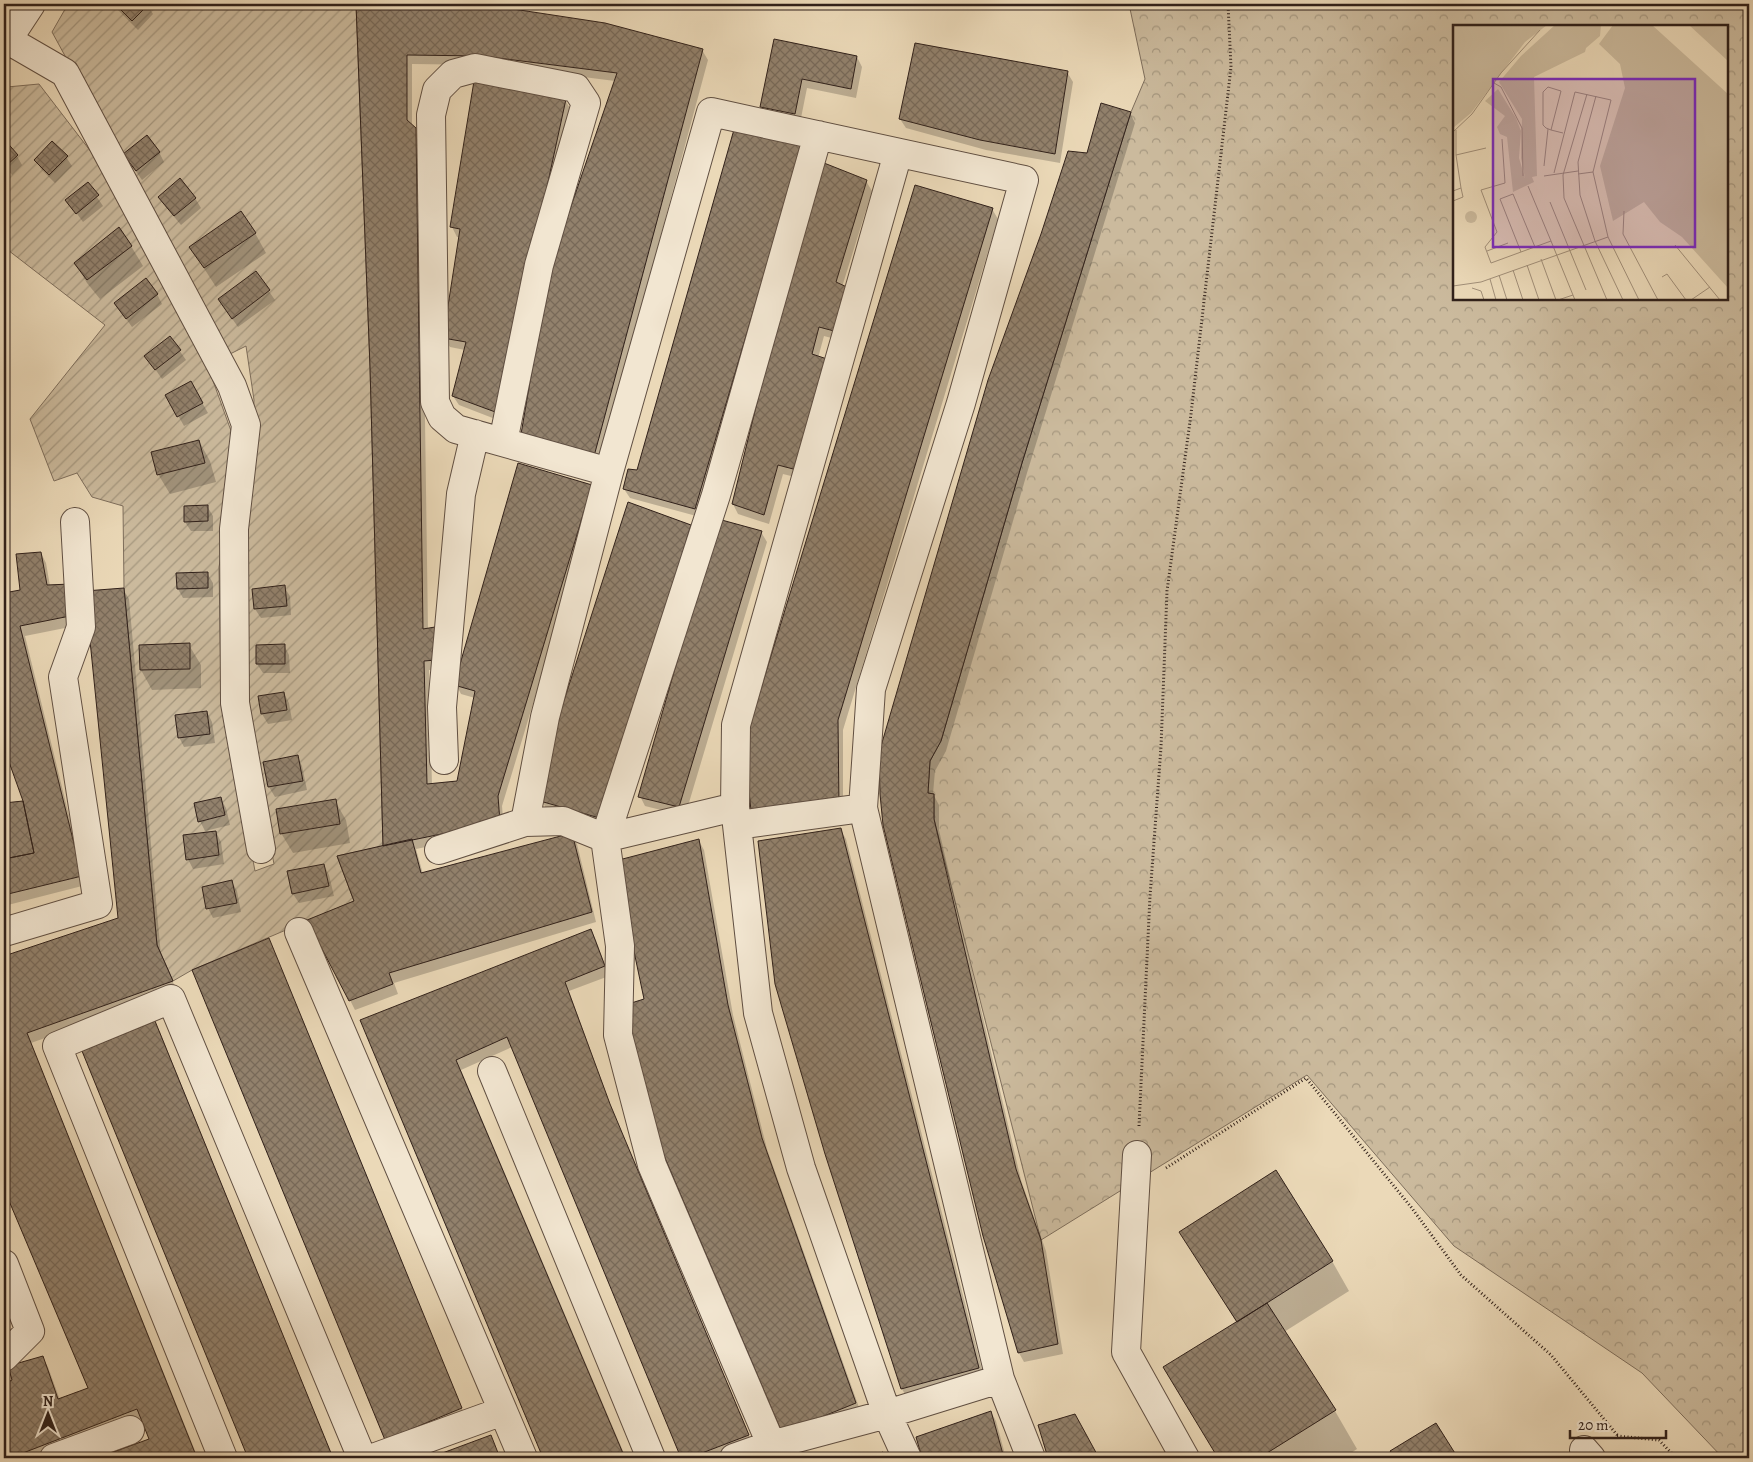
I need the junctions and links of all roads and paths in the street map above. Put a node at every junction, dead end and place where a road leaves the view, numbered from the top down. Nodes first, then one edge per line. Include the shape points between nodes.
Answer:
1 (31, 4) edge
2 (1228, 4) edge
3 (6, 43) edge
4 (818, 135) junction
5 (898, 153) junction
6 (475, 434) junction
7 (503, 442) junction
8 (609, 472) junction
9 (75, 522) dead end
10 (444, 760) dead end
11 (863, 808) junction
12 (736, 816) junction
13 (525, 822) junction
14 (605, 838) junction
15 (261, 849) dead end
16 (438, 850) dead end
17 (4, 932) edge
18 (299, 932) dead end
19 (492, 1071) dead end
20 (1137, 1155) joint
21 (1135, 1188) junction
22 (4, 1264) edge
23 (4, 1357) edge
24 (1000, 1379) junction
25 (503, 1411) junction
26 (887, 1414) junction
27 (130, 1430) dead end
28 (1618, 1436) junction
29 (774, 1451) edge
30 (1588, 1454) edge
31 (54, 1458) edge
32 (222, 1458) edge
33 (362, 1458) edge
34 (373, 1458) edge
35 (522, 1458) edge
36 (651, 1458) edge
37 (734, 1458) edge
38 (907, 1458) edge
39 (1031, 1458) edge
40 (1185, 1458) edge
41 (1676, 1458) edge

1 - 3 lane
2 - 20 path via 1231,67 1167,591
3 - 15 lane via 65,73 232,386 246,425 234,529 235,703
4 - 5 lane
4 - 8 lane via 711,112
4 - 14 lane via 716,495
5 - 11 lane via 1024,180 961,403 872,689
5 - 12 lane via 736,725
6 - 7 lane
6 - 7 lane via 456,429 442,417 434,402 431,115 437,90 453,74 475,68 576,88 586,103 539,265
6 - 10 lane via 461,494 442,707
7 - 8 lane
8 - 13 lane via 545,716
9 - 17 lane via 81,627 63,677 98,904
11 - 12 lane
11 - 24 lane
12 - 14 lane
12 - 26 lane via 758,1013 801,1168
13 - 14 lane via 563,821
13 - 16 lane
14 - 29 lane via 620,946 618,1035 652,1165
18 - 25 lane
19 - 36 lane
20 - 21 lane
21 - 28 path via 1306,1078 1461,1274 1551,1354
21 - 40 lane via 1126,1352
22 - 23 lane via 30,1330
24 - 26 lane
24 - 39 lane
25 - 34 lane
25 - 35 lane
26 - 29 lane
26 - 38 lane
27 - 31 lane
28 - 30 path
28 - 41 path via 1659,1440
29 - 37 lane
32 - 33 lane via 57,1046 171,999

